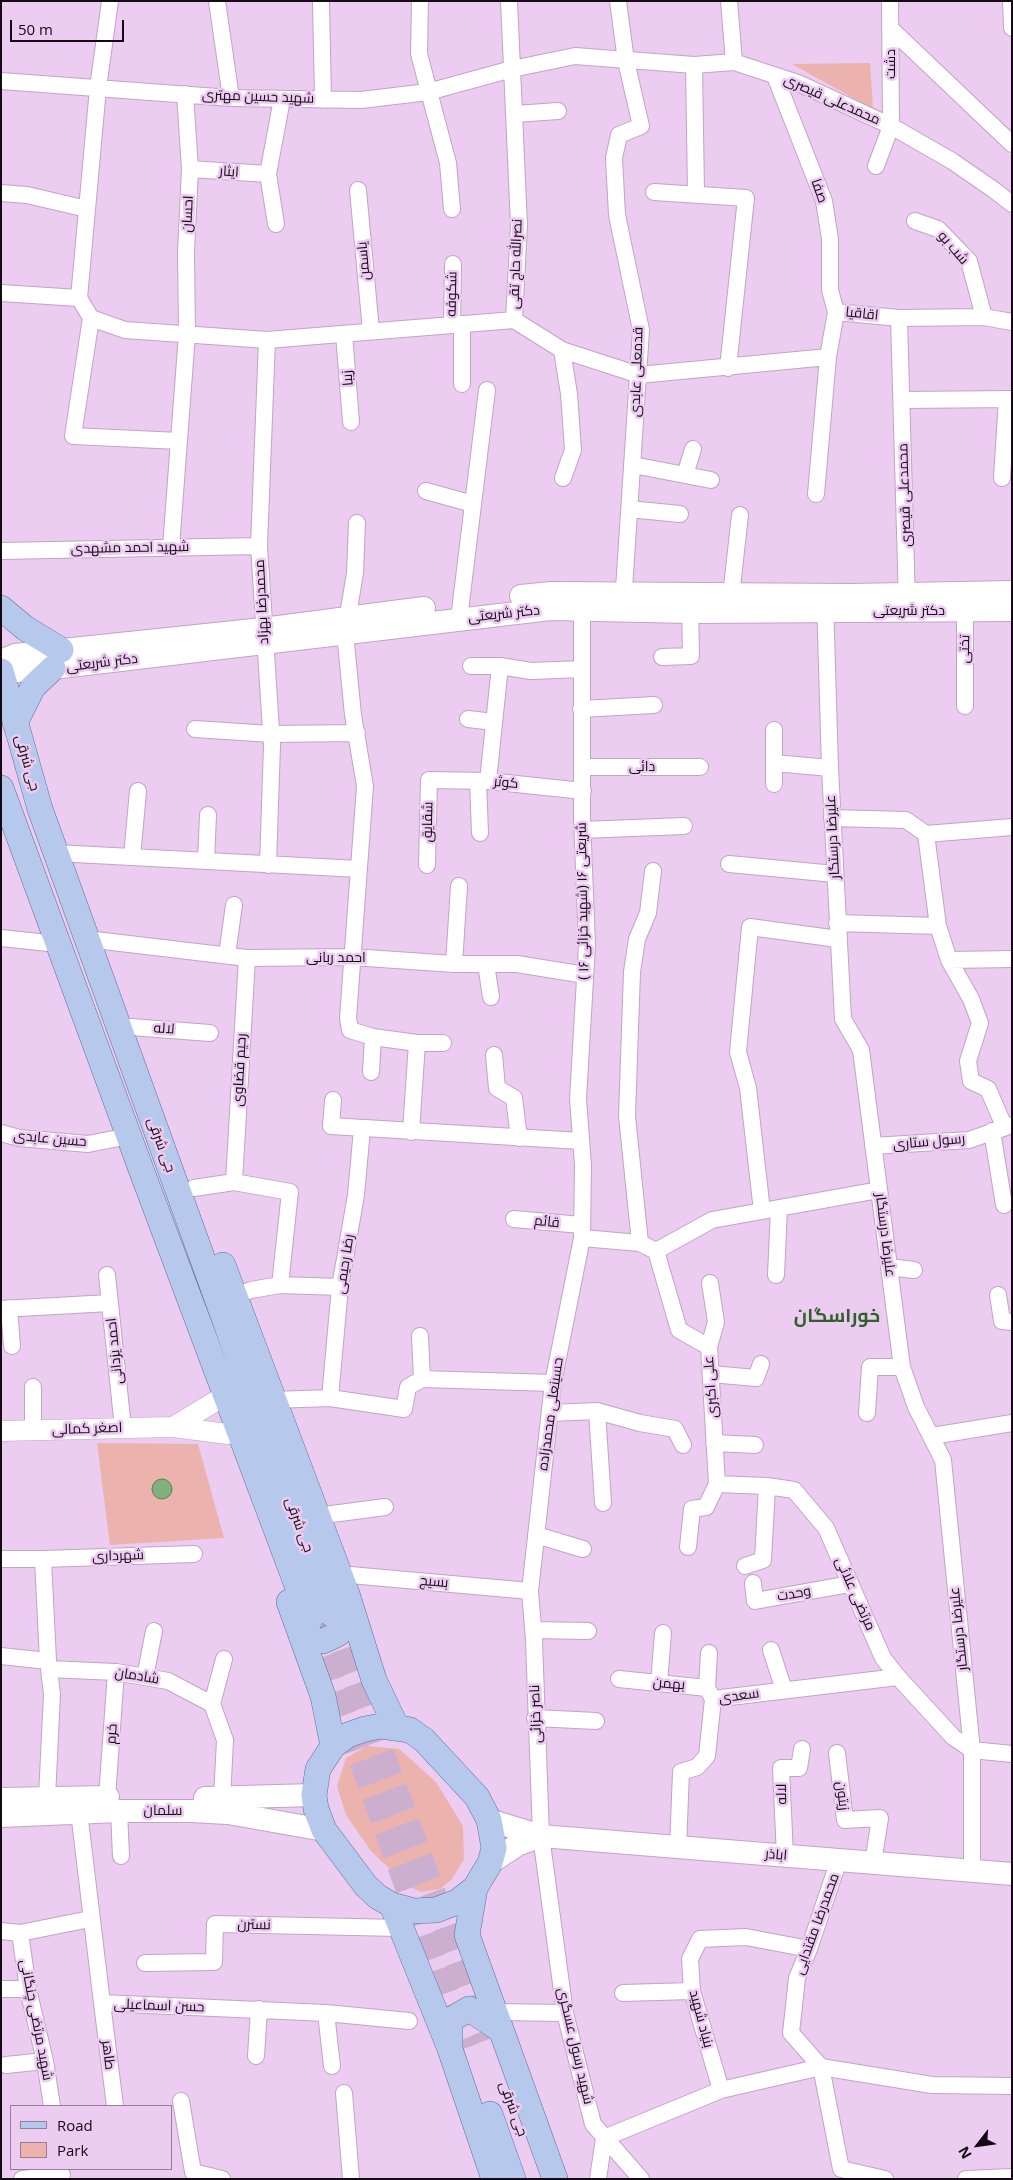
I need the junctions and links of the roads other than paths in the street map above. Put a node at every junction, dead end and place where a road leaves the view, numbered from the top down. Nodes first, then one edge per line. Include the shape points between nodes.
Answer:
1 (110, 1) edge
2 (217, 1) edge
3 (321, 1) edge
4 (420, 1) edge
5 (509, 1) edge
6 (618, 1) edge
7 (729, 1) edge
8 (890, 1) edge
9 (1011, 1) edge
10 (890, 28) junction
11 (1012, 28) edge
12 (626, 60) junction
13 (734, 62) junction
14 (694, 65) junction
15 (512, 69) junction
16 (775, 76) junction
17 (1, 81) edge
18 (98, 88) junction
19 (428, 92) junction
20 (185, 94) junction
21 (231, 98) junction
22 (282, 99) junction
23 (323, 100) junction
24 (558, 111) dead end
25 (515, 114) junction
26 (891, 126) junction
27 (1012, 144) edge
28 (876, 166) dead end
29 (190, 169) junction
30 (268, 174) junction
31 (358, 190) dead end
32 (654, 192) dead end
33 (696, 193) junction
34 (1, 194) edge
35 (1012, 204) edge
36 (87, 209) junction
37 (452, 209) dead end
38 (915, 221) dead end
39 (276, 224) dead end
40 (453, 264) dead end
41 (1, 294) edge
42 (79, 298) junction
43 (836, 312) junction
44 (984, 317) junction
45 (92, 318) junction
46 (900, 318) junction
47 (514, 320) junction
48 (1012, 322) edge
49 (457, 324) junction
50 (371, 332) junction
51 (187, 334) junction
52 (344, 334) junction
53 (268, 340) junction
54 (562, 350) junction
55 (828, 357) junction
56 (728, 368) junction
57 (639, 376) junction
58 (462, 384) dead end
59 (487, 390) dead end
60 (1009, 399) edge
61 (902, 400) junction
62 (352, 422) dead end
63 (179, 441) junction
64 (693, 449) dead end
65 (633, 465) junction
66 (685, 475) junction
67 (563, 478) dead end
68 (1002, 478) dead end
69 (711, 480) dead end
70 (426, 491) dead end
71 (816, 494) dead end
72 (474, 504) junction
73 (629, 509) junction
74 (680, 514) dead end
75 (740, 515) dead end
76 (357, 523) dead end
77 (259, 546) junction
78 (171, 547) junction
79 (1, 551) edge
80 (1012, 592) edge
81 (582, 602) junction
82 (965, 602) junction
83 (623, 603) junction
84 (731, 603) junction
85 (825, 603) junction
86 (907, 603) junction
87 (690, 604) junction
88 (1, 608) edge
89 (1012, 610) edge
90 (461, 611) junction
91 (346, 625) junction
92 (264, 636) junction
93 (662, 657) dead end
94 (57, 659) junction
95 (1, 663) edge
96 (471, 666) dead end
97 (500, 666) junction
98 (582, 669) junction
99 (1, 671) edge
100 (654, 705) dead end
101 (965, 706) dead end
102 (581, 709) junction
103 (468, 719) dead end
104 (494, 722) junction
105 (15, 723) junction
106 (195, 729) dead end
107 (774, 730) dead end
108 (357, 733) junction
109 (271, 734) junction
110 (774, 763) junction
111 (584, 767) junction
112 (700, 768) dead end
113 (830, 768) junction
114 (429, 780) joint
115 (483, 781) junction
116 (774, 784) dead end
117 (1, 788) edge
118 (138, 791) dead end
119 (583, 791) junction
120 (208, 815) dead end
121 (832, 818) junction
122 (6, 819) edge
123 (684, 826) dead end
124 (1012, 827) edge
125 (582, 830) junction
126 (480, 833) dead end
127 (926, 834) junction
128 (56, 853) junction
129 (132, 857) junction
130 (206, 861) junction
131 (729, 864) dead end
132 (268, 865) junction
133 (427, 865) dead end
134 (359, 869) junction
135 (653, 872) dead end
136 (835, 874) junction
137 (459, 886) dead end
138 (234, 906) dead end
139 (938, 926) junction
140 (838, 931) junction
141 (1, 938) edge
142 (87, 939) junction
143 (58, 944) junction
144 (227, 955) junction
145 (352, 957) junction
146 (247, 958) junction
147 (948, 960) junction
148 (1012, 960) edge
149 (454, 964) junction
150 (486, 964) junction
151 (585, 976) junction
152 (491, 997) dead end
153 (118, 1026) junction
154 (210, 1033) dead end
155 (372, 1037) junction
156 (417, 1043) junction
157 (443, 1043) dead end
158 (494, 1055) dead end
159 (372, 1072) dead end
160 (334, 1100) dead end
161 (1003, 1127) edge
162 (155, 1129) junction
163 (362, 1129) junction
164 (411, 1132) junction
165 (1, 1133) edge
166 (129, 1136) junction
167 (519, 1138) junction
168 (581, 1141) junction
169 (874, 1146) junction
170 (234, 1182) junction
171 (194, 1188) junction
172 (879, 1190) junction
173 (1004, 1205) dead end
174 (779, 1208) junction
175 (762, 1211) junction
176 (514, 1219) dead end
177 (581, 1232) junction
178 (640, 1243) junction
179 (656, 1251) junction
180 (889, 1267) junction
181 (914, 1270) dead end
182 (108, 1275) dead end
183 (776, 1275) dead end
184 (710, 1283) dead end
185 (280, 1284) junction
186 (340, 1287) junction
187 (998, 1295) dead end
188 (234, 1296) junction
189 (110, 1303) junction
190 (5, 1308) edge
191 (1012, 1322) edge
192 (420, 1336) dead end
193 (12, 1346) dead end
194 (708, 1347) junction
195 (761, 1364) dead end
196 (902, 1367) junction
197 (711, 1374) junction
198 (422, 1379) junction
199 (553, 1383) junction
200 (33, 1387) dead end
201 (330, 1398) junction
202 (274, 1400) junction
203 (216, 1401) junction
204 (597, 1410) junction
205 (550, 1413) junction
206 (867, 1413) dead end
207 (1012, 1423) edge
208 (173, 1427) junction
209 (123, 1428) junction
210 (33, 1430) junction
211 (1, 1431) edge
212 (228, 1434) junction
213 (932, 1436) junction
214 (714, 1443) junction
215 (683, 1445) dead end
216 (755, 1445) dead end
217 (718, 1484) junction
218 (767, 1486) junction
219 (602, 1503) dead end
220 (385, 1507) dead end
221 (317, 1516) junction
222 (536, 1535) junction
223 (688, 1547) dead end
224 (583, 1549) dead end
225 (194, 1554) dead end
226 (1, 1559) edge
227 (43, 1559) junction
228 (745, 1566) dead end
229 (339, 1574) junction
230 (753, 1583) dead end
231 (850, 1584) junction
232 (530, 1591) junction
233 (324, 1620) junction
234 (533, 1630) junction
235 (154, 1631) dead end
236 (588, 1631) dead end
237 (663, 1633) dead end
238 (771, 1650) dead end
239 (709, 1653) dead end
240 (1, 1656) edge
241 (224, 1659) dead end
242 (49, 1665) junction
243 (116, 1672) junction
244 (145, 1677) junction
245 (898, 1677) junction
246 (620, 1679) dead end
247 (659, 1684) junction
248 (784, 1690) junction
249 (710, 1693) junction
250 (212, 1704) junction
251 (535, 1718) junction
252 (596, 1721) dead end
253 (397, 1728) junction
254 (333, 1746) junction
255 (802, 1749) dead end
256 (972, 1750) junction
257 (837, 1753) dead end
258 (1012, 1754) edge
259 (314, 1795) junction
260 (47, 1797) junction
261 (1, 1799) edge
262 (222, 1799) junction
263 (113, 1804) junction
264 (79, 1812) junction
265 (1, 1816) edge
266 (489, 1820) junction
267 (324, 1830) junction
268 (541, 1836) junction
269 (678, 1847) junction
270 (121, 1856) dead end
271 (785, 1856) junction
272 (839, 1860) junction
273 (873, 1862) junction
274 (490, 1863) junction
275 (972, 1870) junction
276 (1012, 1874) edge
277 (475, 1888) junction
278 (392, 1905) junction
279 (90, 1919) junction
280 (400, 1928) junction
281 (1, 1931) edge
282 (20, 1933) junction
283 (809, 1948) junction
284 (145, 1963) dead end
285 (3, 1989) dead end
286 (28, 1989) junction
287 (692, 1991) junction
288 (623, 1993) dead end
289 (102, 2003) junction
290 (259, 2010) junction
291 (326, 2013) junction
292 (565, 2013) junction
293 (409, 2021) dead end
294 (480, 2036) junction
295 (256, 2056) dead end
296 (45, 2061) junction
297 (6, 2065) dead end
298 (332, 2066) dead end
299 (821, 2067) junction
300 (1012, 2086) edge
301 (721, 2090) junction
302 (344, 2093) dead end
303 (181, 2101) dead end
304 (52, 2105) edge
305 (115, 2105) edge
306 (604, 2138) junction
307 (62, 2174) edge
308 (1012, 2177) edge
309 (22, 2179) edge
310 (222, 2179) edge
311 (351, 2179) edge
312 (494, 2179) edge
313 (513, 2179) edge
314 (539, 2179) edge
315 (555, 2179) edge
316 (598, 2179) edge
317 (641, 2179) edge
318 (885, 2179) edge
319 (966, 2179) edge

1 - 18 street
2 - 21 street
3 - 23 street
4 - 19 street via 419,54
5 - 15 street, نصرالله حاج تقی
6 - 12 street
7 - 13 street
8 - 10 street, دشت
9 - 11 street
10 - 26 street, دشت
10 - 27 street
12 - 14 street, محمدعلی قیصری
12 - 15 street, محمدعلی قیصری via 575,56
12 - 57 street, قدمعلی عابدی via 641,126 619,135 614,158 617,215 641,330
13 - 14 street, محمدعلی قیصری
13 - 16 street, محمدعلی قیصری
14 - 33 street
15 - 19 street, شهید حسین مهتری
15 - 25 street, نصرالله حاج تقی
16 - 26 street, محمدعلی قیصری via 798,83
16 - 43 street, صفا via 824,201 830,239 830,290
17 - 18 street, شهید حسین مهتری
18 - 20 street, شهید حسین مهتری
18 - 36 street
19 - 23 street, شهید حسین مهتری via 361,100
19 - 37 street via 448,163
20 - 21 street, شهید حسین مهتری
20 - 29 street, احسان
21 - 22 street, شهید حسین مهتری
22 - 23 street, شهید حسین مهتری
22 - 30 street
24 - 25 street
25 - 47 street, نصرالله حاج تقی via 519,225
26 - 28 street
26 - 35 street, محمدعلی قیصری via 952,161
29 - 30 street, ایثار
29 - 51 street, احسان
30 - 39 street
31 - 50 street, یاسمن
32 - 33 street
33 - 56 street via 746,198
34 - 36 street via 27,195
36 - 42 street
38 - 44 street, شب بو via 938,229 969,261
40 - 49 street, شکوفه
41 - 42 street
42 - 45 street
43 - 46 street, اقاقیا
43 - 55 street, اقاقیا
44 - 46 street, اقاقیا
44 - 48 street, اقاقیا
45 - 51 street via 125,330
45 - 63 street via 74,436
46 - 61 street, محمدعلی قیصری
47 - 49 street
47 - 54 street, نصرالله حاج تقی
49 - 50 street
49 - 58 street, شکوفه
50 - 52 street
51 - 53 street
51 - 63 street, احسان
52 - 53 street
52 - 62 street, زیبا
53 - 77 street, محمدرضا بهزاد
54 - 57 street, نصرالله حاج تقی
54 - 67 street via 573,450
55 - 56 street, نصرالله حاج تقی
55 - 71 street, اقاقیا
56 - 57 street, نصرالله حاج تقی
57 - 65 street, قدمعلی عابدی
59 - 72 street
60 - 61 street
60 - 68 street
61 - 86 street, محمدعلی قیصری
63 - 78 street, احسان
64 - 66 street
65 - 66 street
65 - 73 street, قدمعلی عابدی
66 - 69 street
70 - 72 street
72 - 90 street
73 - 74 street
73 - 83 street, قدمعلی عابدی
75 - 84 street
76 - 91 street via 356,573
77 - 78 street, شهید احمد مشهدی
77 - 92 street, محمدرضا بهزاد
78 - 79 street, شهید احمد مشهدی
80 - 82 main road, دکتر شریعتی
81 - 83 main road, دکتر شریعتی
81 - 90 main road, دکتر شریعتی via 551,593
81 - 98 street, شریعتی ۱۶ (شهید خزائی ۱۶ )
82 - 86 main road, دکتر شریعتی
82 - 89 main road, دکتر شریعتی
82 - 101 street, تختی
83 - 87 main road, دکتر شریعتی
84 - 85 main road, دکتر شریعتی
84 - 87 main road, دکتر شریعتی
85 - 86 main road, دکتر شریعتی
85 - 113 street, علیرضا درستگار
87 - 93 street via 691,656
88 - 94 main road
90 - 91 main road, دکتر شریعتی
91 - 92 main road, دکتر شریعتی
91 - 108 street
92 - 94 main road, دکتر شریعتی
92 - 109 street, محمدرضا بهزاد
94 - 95 main road, دکتر شریعتی via 17,671
94 - 105 main road via 33,687
96 - 97 street
97 - 98 street via 531,671
97 - 104 street
98 - 102 street, شریعتی ۱۶ (شهید خزائی ۱۶ )
99 - 105 main road, جی شرقی
100 - 102 street
102 - 111 street, شریعتی ۱۶ (شهید خزائی ۱۶ )
103 - 104 street
104 - 115 street
105 - 128 main road, جی شرقی
106 - 109 street
107 - 110 street
108 - 109 street
108 - 134 street via 365,786
109 - 132 street, محمدرضا بهزاد
110 - 113 street
110 - 116 street
111 - 112 street, دائی
111 - 119 street, شریعتی ۱۶ (شهید خزائی ۱۶ )
113 - 121 street, علیرضا درستگار
114 - 115 street, کوثر
114 - 133 street, شقایق
115 - 119 street, کوثر
115 - 126 street
117 - 122 main road, جی شرقی
118 - 129 street
119 - 125 street, شریعتی ۱۶ (شهید خزائی ۱۶ )
120 - 130 street
121 - 127 street via 906,820
121 - 136 street, علیرضا درستگار
122 - 143 main road, جی شرقی
123 - 125 street
124 - 127 street
125 - 151 street, شریعتی ۱۶ (شهید خزائی ۱۶ ) via 587,945
127 - 139 street
128 - 129 street
128 - 142 main road, جی شرقی
129 - 130 street
130 - 132 street
131 - 136 street
132 - 134 street
134 - 145 street
135 - 178 street via 648,913 637,939 632,972 627,1116
136 - 140 street, علیرضا درستگار
137 - 149 street
138 - 144 street
139 - 140 street
139 - 147 street
140 - 169 street, علیرضا درستگار via 843,1019 861,1050
140 - 175 street via 750,926 738,1052 748,1088
141 - 143 street
142 - 144 street, احمد ربانی
142 - 153 main road, جی شرقی
143 - 166 main road, جی شرقی
144 - 146 street, احمد ربانی
145 - 146 street, احمد ربانی
145 - 149 street, احمد ربانی
145 - 155 street via 350,1030
146 - 170 street, رحیم قضاوی
147 - 148 street
147 - 161 street via 971,999 980,1024 968,1061 971,1081 988,1090
149 - 150 street, احمد ربانی
150 - 151 street, احمد ربانی via 518,964
150 - 152 street
151 - 168 street, شریعتی ۱۶ (شهید خزائی ۱۶ ) via 578,1099
153 - 154 street, لاله
153 - 162 main road, جی شرقی
155 - 156 street
155 - 159 street
156 - 157 street
156 - 164 street
158 - 167 street via 497,1088 514,1098
160 - 163 street via 332,1126
161 - 169 street, رسول ستاری via 969,1140
161 - 173 street
162 - 171 main road via 186,1167
162 - 233 main road, جی شرقی
163 - 164 street
163 - 186 street, رضا رحیمی via 356,1195
164 - 167 street
165 - 166 street, حسین عابدی via 19,1138 88,1144
166 - 203 main road via 128,1168
166 - 233 main road, جی شرقی
167 - 168 street
168 - 177 street, شریعتی ۱۶ (شهید خزائی ۱۶ )
169 - 172 street, علیرضا درستگار
170 - 171 street
170 - 185 street via 290,1192
171 - 188 main road
172 - 174 street
172 - 180 street, علیرضا درستگار
174 - 175 street
174 - 183 street
175 - 179 street via 712,1220
176 - 177 street, قائم
177 - 178 street, قائم
177 - 199 street, حسینعلی محمدزاده
178 - 179 street
179 - 194 street, علی اکبری via 679,1330
180 - 181 street
180 - 196 street, علیرضا درستگار
182 - 189 street, احمد یزدانی
184 - 194 street via 716,1322
185 - 186 street
185 - 188 street
186 - 201 street, رضا رحیمی
187 - 191 street via 1002,1321
188 - 202 main road
189 - 190 street
189 - 209 street, احمد یزدانی
190 - 193 street
192 - 198 street
194 - 197 street, علی اکبری
195 - 197 street via 756,1378
196 - 206 street via 870,1367
196 - 213 street, علیرضا درستگار via 916,1407
197 - 214 street, علی اکبری
198 - 199 street
198 - 201 street via 408,1387 404,1409
199 - 205 street, حسینعلی محمدزاده
200 - 210 street
201 - 202 street
202 - 221 main road
203 - 208 street
203 - 212 main road
204 - 205 street
204 - 215 street via 640,1423 675,1428
204 - 219 street
205 - 222 street, حسینعلی محمدزاده
207 - 213 street
208 - 209 street, اصغر کمالی
208 - 212 street, اصغر کمالی
209 - 210 street, اصغر کمالی
210 - 211 street, اصغر کمالی
212 - 233 main road
213 - 256 street, علیرضا درستگار via 943,1460
214 - 216 street
214 - 217 street, علی اکبری
217 - 218 street, مرتضی علائی
217 - 223 street via 706,1507 692,1509
218 - 228 street via 763,1560
218 - 231 street, مرتضی علائی via 794,1490 826,1528
220 - 221 street
221 - 229 main road
222 - 224 street
222 - 232 street, حسینعلی محمدزاده
225 - 227 street, شهرداری
226 - 227 street, شهرداری
227 - 242 street
229 - 232 street, بسیج
229 - 233 main road
230 - 231 street, وحدت via 755,1601
231 - 245 street, مرتضی علائی via 883,1658
232 - 234 street, ناصر خزائی
233 - 253 main road via 374,1680
233 - 254 main road via 327,1710
234 - 236 street
234 - 251 street, ناصر خزائی
235 - 244 street
237 - 247 street
238 - 248 street
239 - 249 street
240 - 242 street, شادمان
241 - 250 street
242 - 243 street, شادمان
242 - 260 street via 52,1694
243 - 244 street, شادمان
243 - 263 street, خرم
244 - 250 street, شادمان via 168,1681
245 - 248 street, سعدی
245 - 256 street, مرتضی علائی via 953,1737
246 - 247 street, بهمن
247 - 249 street, بهمن
248 - 249 street, سعدی
249 - 269 street, سعدی via 707,1756 697,1767 681,1772
250 - 262 street via 225,1740
251 - 252 street
251 - 268 street, ناصر خزائی
253 - 254 main road via 365,1729 348,1735
253 - 266 main road via 410,1730 440,1755 477,1797
254 - 259 main road via 318,1769
255 - 271 street, لاله via 799,1768 781,1768
256 - 258 street
256 - 275 street, علیرضا درستگار
257 - 273 street, زیتون via 845,1820 880,1818
259 - 262 main road, سلمان
259 - 267 main road
260 - 261 main road, سلمان
260 - 263 main road, سلمان
262 - 263 main road, سلمان
263 - 264 main road, سلمان
263 - 267 main road, سلمان via 228,1813
263 - 270 street, خرم
264 - 265 main road, سلمان
264 - 279 street, حسن اسماعیلی
266 - 268 main road, اباذر
266 - 274 main road via 494,1848
267 - 278 main road via 366,1886
268 - 269 main road, اباذر
268 - 274 main road, اباذر via 517,1845
268 - 292 street, شهید رسول عسگری
269 - 271 main road, اباذر
271 - 272 main road, اباذر
272 - 273 main road, اباذر
272 - 283 street, محمدرضا مقتدایی
273 - 275 main road, اباذر
274 - 277 main road
275 - 276 main road, اباذر
277 - 278 main road via 457,1902 436,1910 414,1911
277 - 294 main road via 467,1935
278 - 280 main road
279 - 282 street
279 - 289 street, حسن اسماعیلی
280 - 284 street, نسترن via 215,1924 214,1962
280 - 294 main road
281 - 282 street
282 - 286 street, شهید مرتضی چنگانی
283 - 287 street, بنیاد شهید via 746,1937 700,1939 690,1959
283 - 299 street, محمدرضا مقتدایی via 797,1978 791,2033
285 - 286 street
286 - 296 street, شهید مرتضی چنگانی
287 - 288 street
287 - 301 street, بنیاد شهید
289 - 290 street, حسن اسماعیلی
289 - 305 street, طاهر
290 - 291 street, حسن اسماعیلی
290 - 295 street
291 - 293 street, حسن اسماعیلی
291 - 298 street
292 - 294 street
292 - 306 street, شهید رسول عسگری via 593,2124
294 - 312 main road
294 - 313 main road, جی شرقی
294 - 314 main road, جی شرقی
294 - 315 main road
296 - 297 street
296 - 304 street, شهید مرتضی چنگانی
299 - 300 street via 932,2085
299 - 301 street
299 - 318 street via 841,2169
301 - 306 street
302 - 311 street
303 - 310 street via 193,2172
306 - 316 street
306 - 317 street, شهید رسول عسگری
307 - 309 street
308 - 319 street

